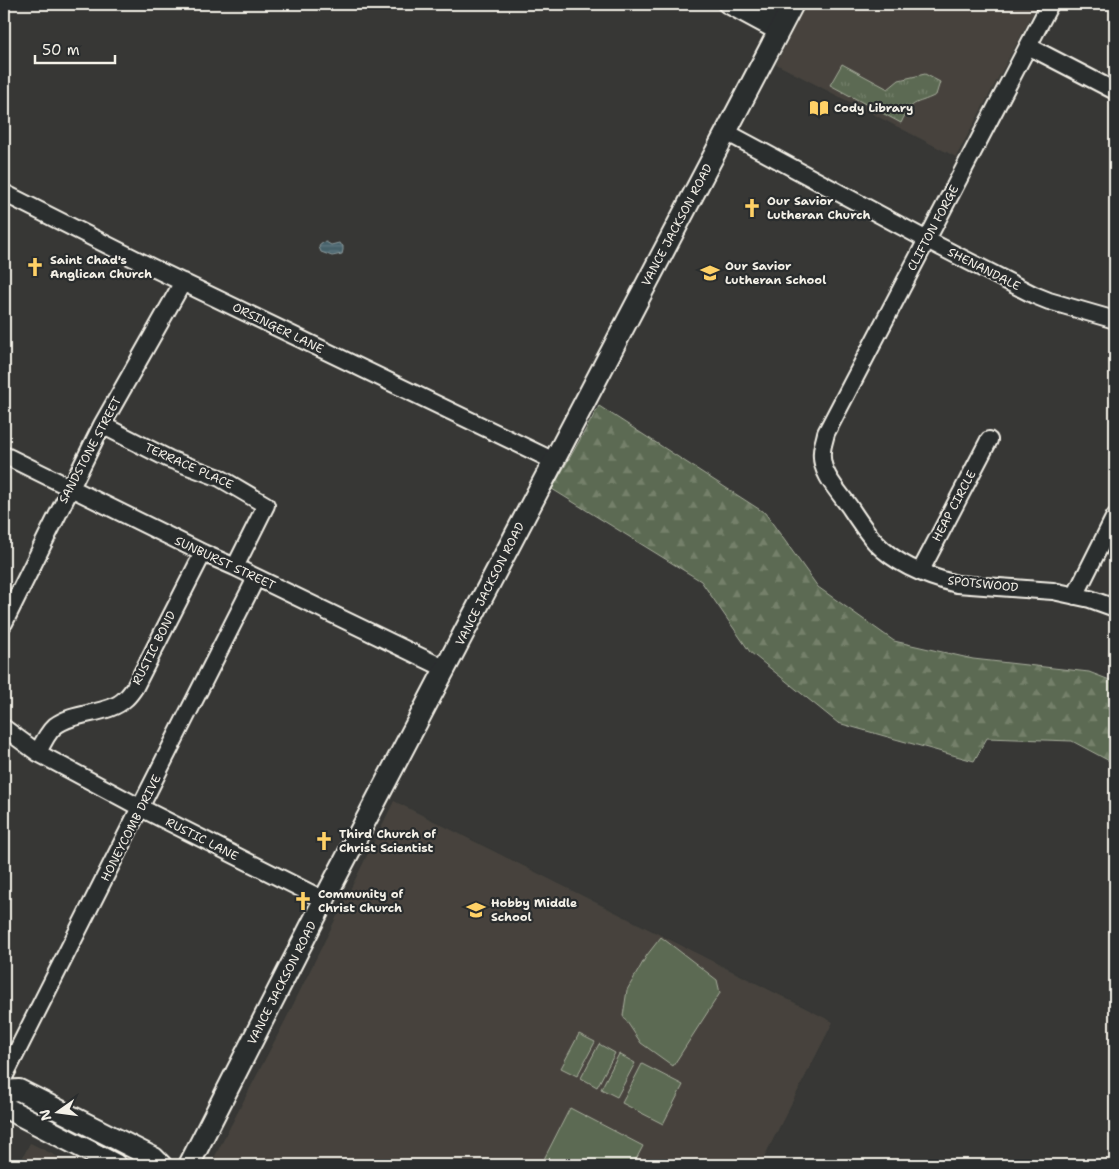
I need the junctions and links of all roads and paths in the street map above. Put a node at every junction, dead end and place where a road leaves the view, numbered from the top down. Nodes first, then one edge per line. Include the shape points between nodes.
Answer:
1 (726, 4) edge
2 (755, 4) edge
3 (1050, 4) edge
4 (785, 18) edge
5 (1028, 46) junction
6 (1115, 91) edge
7 (726, 132) junction
8 (4, 194) edge
9 (927, 240) junction
10 (183, 282) junction
11 (1115, 320) edge
12 (102, 425) junction
13 (989, 440) dead end
14 (822, 453) joint
15 (4, 455) edge
16 (554, 462) junction
17 (70, 487) junction
18 (1115, 516) edge
19 (203, 553) junction
20 (236, 567) junction
21 (920, 572) junction
22 (256, 578) junction
23 (1075, 596) junction
24 (1115, 608) edge
25 (4, 623) edge
26 (446, 669) junction
27 (4, 728) edge
28 (38, 752) junction
29 (141, 808) junction
30 (324, 900) junction
31 (4, 1077) edge
32 (4, 1091) edge
33 (4, 1103) edge
34 (116, 1165) edge
35 (161, 1165) edge
36 (189, 1165) edge

1 - 4 street
2 - 4 street
3 - 5 street, CLIFTON FORGE
4 - 7 main road, VANCE JACKSON ROAD
5 - 6 street
5 - 9 street, CLIFTON FORGE
7 - 9 street, SHENANDALE
7 - 16 main road, VANCE JACKSON ROAD
8 - 10 street, ORSINGER LANE
9 - 11 street, SHENANDALE via 1048,301
9 - 14 street, CLIFTON FORGE via 826,433
10 - 12 street, SANDSTONE STREET
10 - 16 street, ORSINGER LANE
12 - 17 street, SANDSTONE STREET
12 - 20 street, TERRACE PLACE via 169,459 220,478 266,505
13 - 21 street, HEAP CIRCLE
14 - 21 street, SPOTSWOOD via 824,468 831,482 875,542 900,562
15 - 17 street, SUNBURST STREET
16 - 26 main road, VANCE JACKSON ROAD
17 - 19 street, SUNBURST STREET
17 - 25 street, SANDSTONE STREET
18 - 23 street
19 - 20 street, SUNBURST STREET
19 - 28 street, RUSTIC BOND via 126,699 54,727
20 - 22 street, SUNBURST STREET
21 - 23 street, SPOTSWOOD via 957,584 1025,588
22 - 26 street, SUNBURST STREET
22 - 29 street, HONEYCOMB DRIVE
23 - 24 street, SPOTSWOOD
26 - 30 main road, VANCE JACKSON ROAD
27 - 28 street, RUSTIC LANE
28 - 29 street, RUSTIC LANE
29 - 30 street, RUSTIC LANE
29 - 31 street, HONEYCOMB DRIVE
30 - 36 main road, VANCE JACKSON ROAD
32 - 35 main road via 19,1090 154,1158
33 - 34 main road via 8,1109

